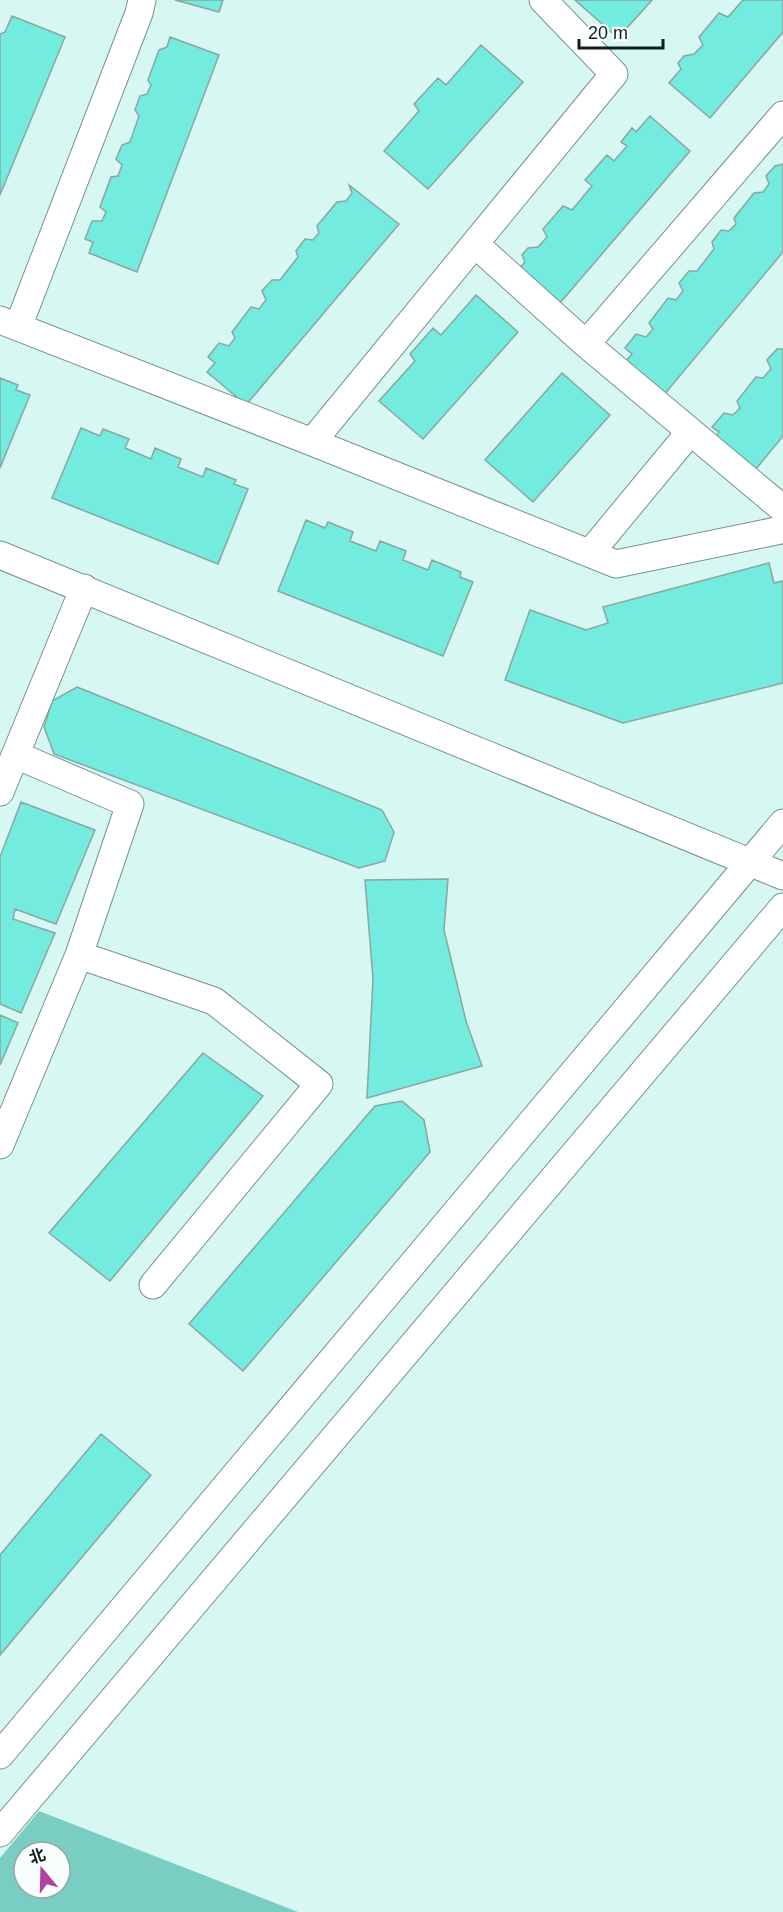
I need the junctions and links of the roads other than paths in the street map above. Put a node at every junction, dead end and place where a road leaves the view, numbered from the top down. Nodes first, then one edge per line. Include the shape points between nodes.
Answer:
1 (142, 0) edge
2 (543, 0) edge
3 (783, 115) edge
4 (475, 244) junction
5 (9, 324) edge
6 (586, 344) junction
7 (690, 432) junction
8 (312, 442) junction
9 (783, 509) edge
10 (783, 528) edge
11 (590, 553) junction
12 (0, 555) edge
13 (84, 588) junction
14 (16, 756) junction
15 (0, 792) edge
16 (783, 823) edge
17 (750, 862) junction
18 (783, 876) edge
19 (783, 907) edge
20 (79, 955) junction
21 (0, 1145) edge
22 (153, 1285) dead end
23 (0, 1755) edge
24 (0, 1833) edge

1 - 5 street
2 - 4 street via 614,74
3 - 6 street
4 - 6 street
4 - 8 street
5 - 8 street
6 - 7 street
7 - 9 street
7 - 11 street
8 - 11 street
10 - 11 street via 616,564
12 - 13 street
13 - 14 street
13 - 17 street
14 - 15 street
14 - 20 street via 130,804
16 - 17 street
17 - 18 street
17 - 23 street
19 - 24 street
20 - 21 street
20 - 22 street via 214,1001 319,1084

